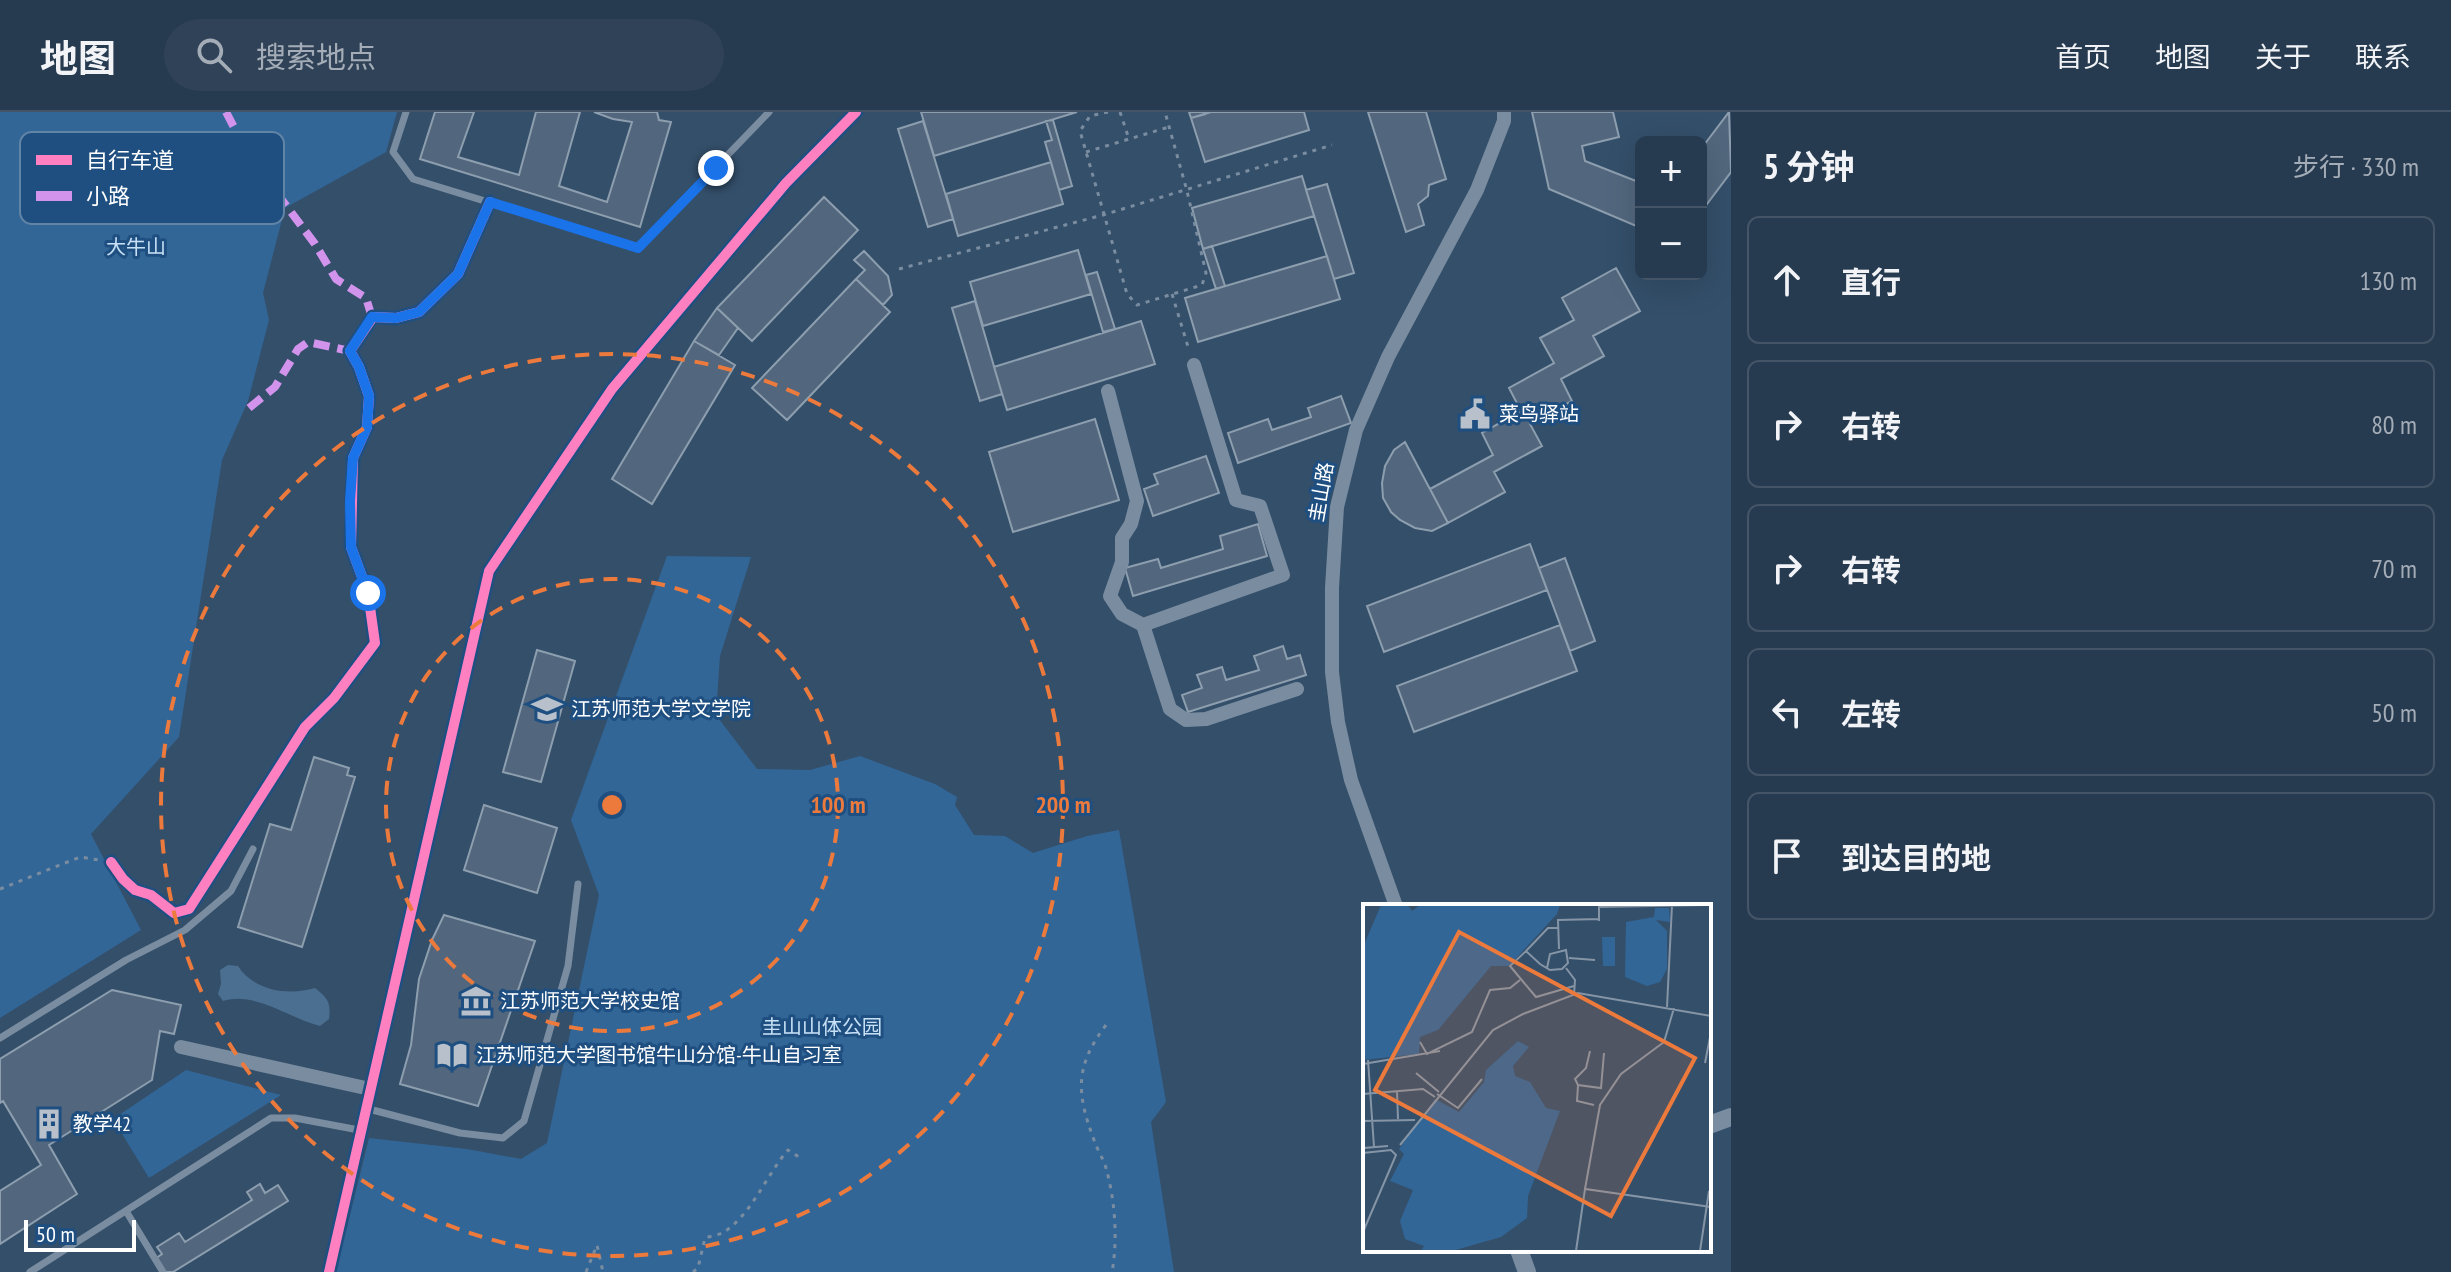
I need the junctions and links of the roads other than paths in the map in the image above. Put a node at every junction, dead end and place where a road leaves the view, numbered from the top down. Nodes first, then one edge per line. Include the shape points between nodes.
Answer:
1 (406, 112) edge
2 (769, 112) edge
3 (1504, 112) edge
4 (847, 116) edge
5 (490, 202) junction
6 (1194, 365) road end
7 (1108, 391) dead end
8 (1143, 625) junction
9 (1297, 689) dead end
10 (253, 849) dead end
11 (111, 862) road end
12 (578, 884) dead end
13 (1395, 904) edge
14 (0, 1038) edge
15 (181, 1047) dead end
16 (370, 1089) junction
17 (365, 1108) junction
18 (1731, 1117) edge
19 (1711, 1124) edge
20 (359, 1130) junction
21 (126, 1211) junction
22 (1520, 1252) edge
23 (30, 1272) edge
24 (163, 1272) edge
25 (329, 1272) edge
26 (1527, 1272) edge

1 - 5 lane via 393,152 413,179
2 - 5 lane via 638,248
3 - 13 street, 圭山路 via 1477,190 1388,357 1356,430 1337,507 1332,658 1338,722 1351,780
4 - 16 street via 612,389 489,571
5 - 11 street via 458,274 419,312 373,317 350,351 369,396 367,427 353,458 351,547 368,593 375,643 305,727 189,909 174,913 135,890
6 - 8 street via 1236,500 1260,506 1283,575
7 - 8 street via 1137,501 1122,538 1122,562 1110,596 1122,614
8 - 9 street via 1170,709 1186,720 1206,719
10 - 14 lane via 231,891 185,930
12 - 17 lane via 568,966 524,1121 503,1138 460,1133
15 - 16 street
16 - 17 street
17 - 20 street
18 - 19 street
20 - 21 lane via 271,1118
20 - 25 street
21 - 23 lane
21 - 24 lane
22 - 26 street

